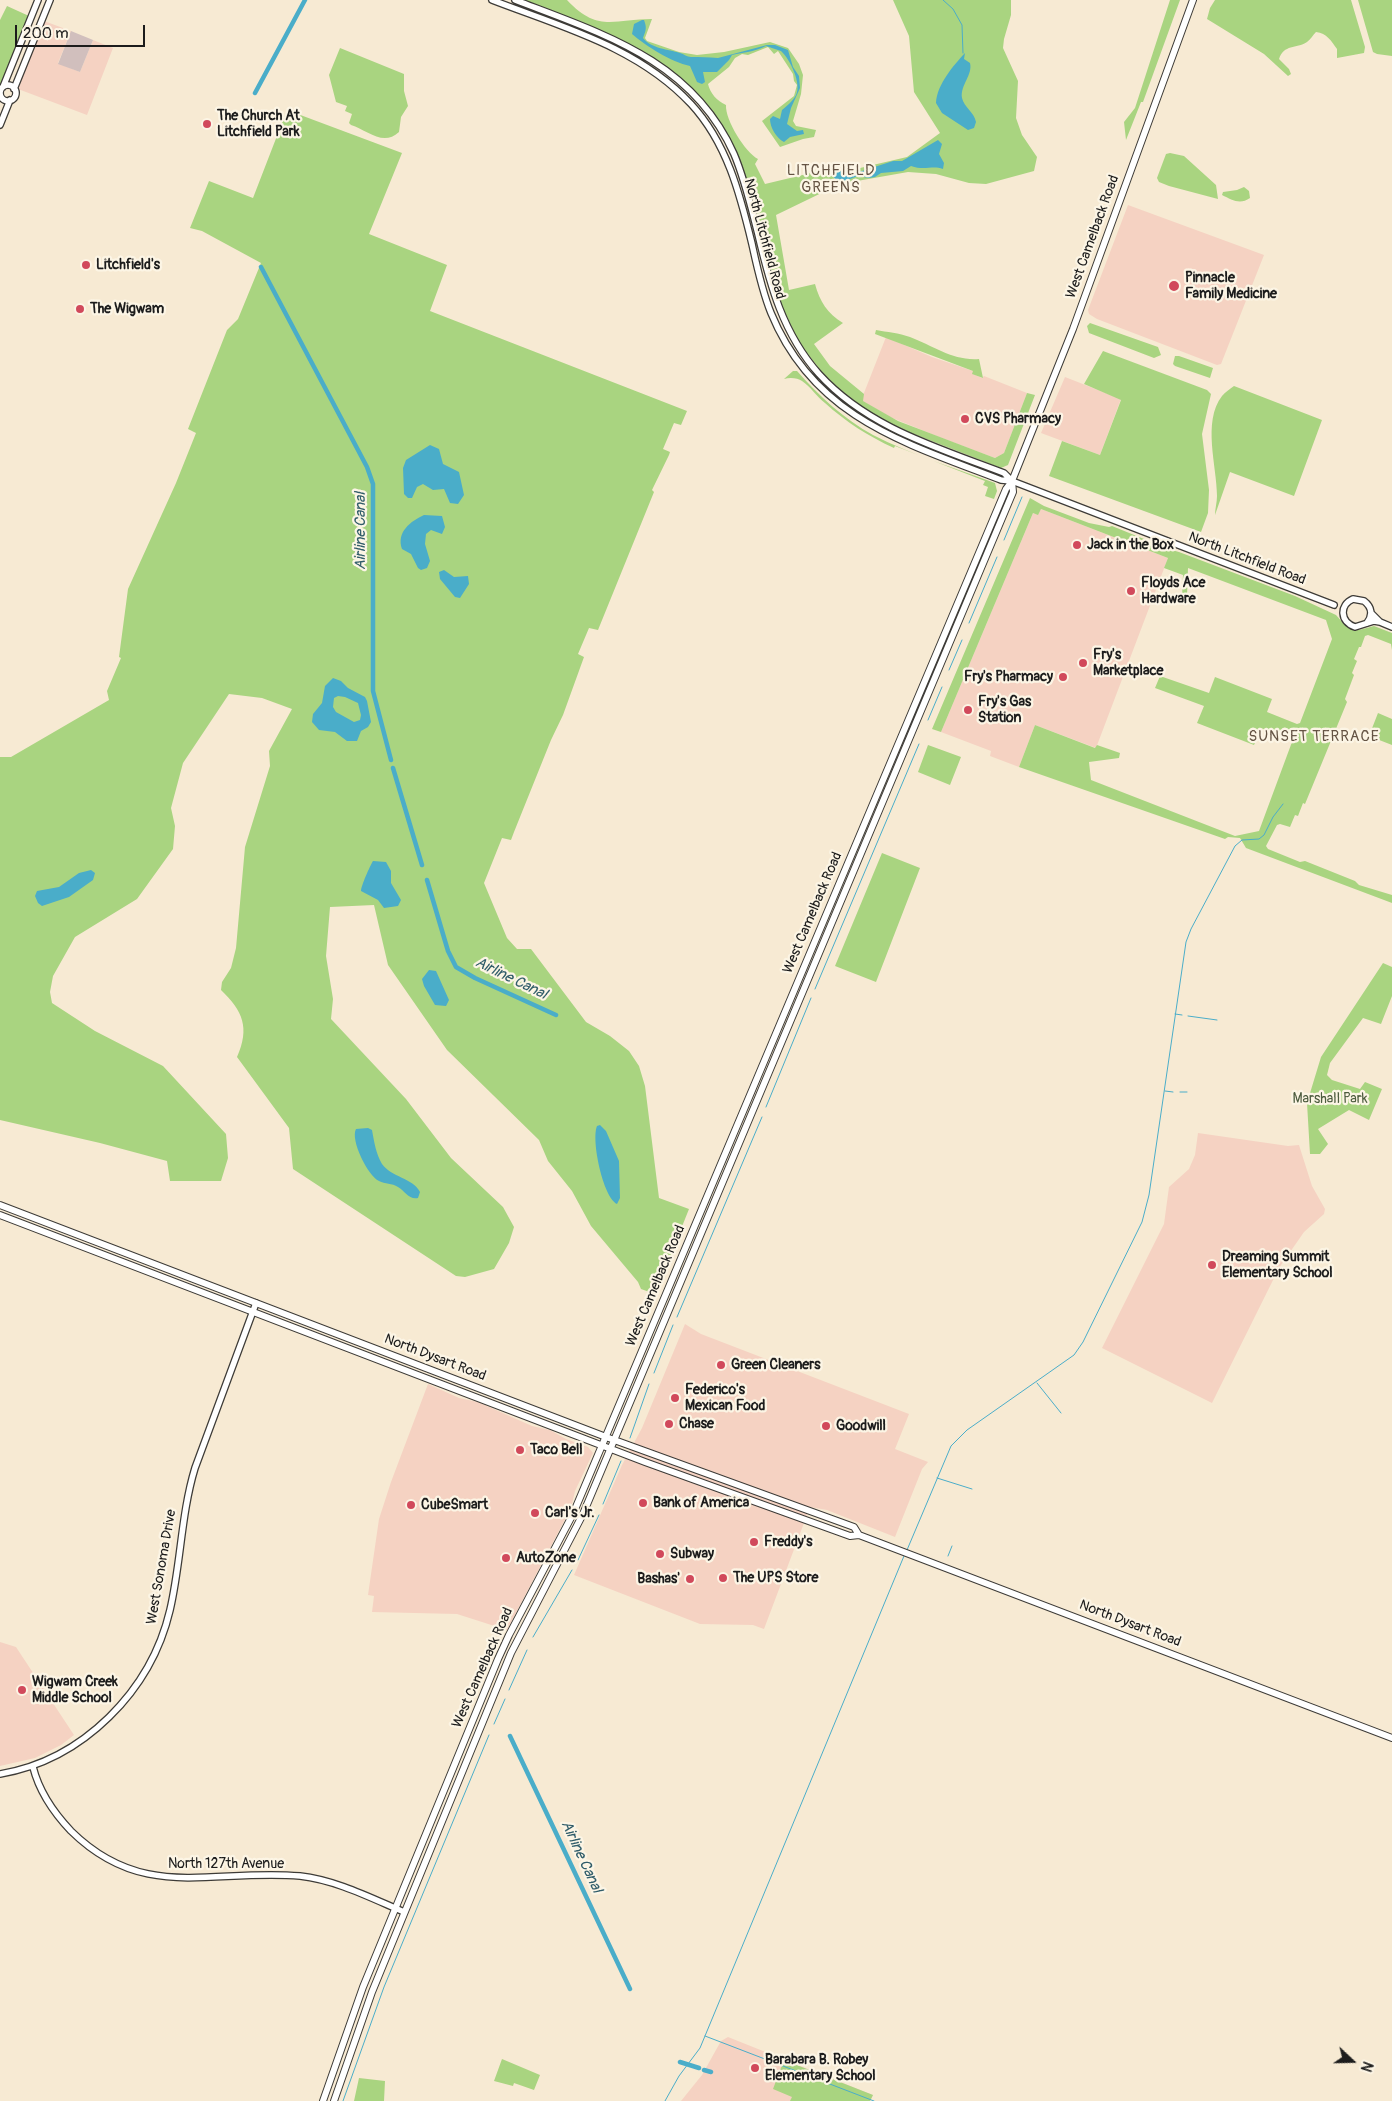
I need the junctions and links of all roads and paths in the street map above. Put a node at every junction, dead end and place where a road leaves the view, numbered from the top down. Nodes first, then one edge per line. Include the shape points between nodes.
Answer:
1 (38, 0) edge
2 (50, 0) edge
3 (492, 0) edge
4 (515, 0) edge
5 (1194, 0) edge
6 (3, 87) junction
7 (14, 89) junction
8 (0, 98) edge
9 (10, 100) junction
10 (0, 125) edge
11 (905, 435) junction
12 (902, 442) junction
13 (1012, 481) junction
14 (971, 572) junction
15 (1346, 604) junction
16 (1334, 605) junction
17 (1371, 613) junction
18 (1343, 614) junction
19 (1380, 622) junction
20 (1367, 623) junction
21 (957, 626) junction
22 (1392, 627) edge
23 (935, 658) junction
24 (906, 725) junction
25 (914, 728) junction
26 (780, 1024) junction
27 (788, 1027) junction
28 (746, 1104) junction
29 (754, 1107) junction
30 (0, 1205) edge
31 (0, 1215) edge
32 (256, 1303) junction
33 (253, 1312) junction
34 (658, 1313) junction
35 (666, 1316) junction
36 (606, 1437) junction
37 (614, 1440) junction
38 (602, 1446) junction
39 (610, 1449) junction
40 (735, 1484) junction
41 (732, 1494) junction
42 (859, 1534) junction
43 (553, 1554) junction
44 (561, 1559) junction
45 (1392, 1738) edge
46 (33, 1767) junction
47 (0, 1774) edge
48 (395, 1908) junction
49 (404, 1912) junction
50 (323, 2101) edge
51 (334, 2101) edge

1 - 6 main road
2 - 7 main road
3 - 12 main road, North Litchfield Road via 626,54 660,76 690,103 713,135 733,174 764,293 776,324 796,360 821,389 844,408
4 - 11 main road, North Litchfield Road via 627,45 668,71 696,98 734,155 743,178 773,296 798,347 841,395 868,415
5 - 13 main road, West Camelback Road via 1073,329
6 - 7 main road via 8,85
6 - 8 main road
7 - 9 main road via 15,96
8 - 9 main road
9 - 10 main road
11 - 12 main road
11 - 13 main road, North Litchfield Road via 1004,473
12 - 13 main road, North Litchfield Road via 1001,480
13 - 14 main road, West Camelback Road
13 - 16 main road, North Litchfield Road
13 - 21 main road, West Camelback Road via 1013,492
14 - 21 main road via 969,587 956,617
14 - 23 main road, West Camelback Road
15 - 16 main road, North Litchfield Road
15 - 17 main road via 1354,599 1362,600
15 - 18 main road
16 - 18 main road, North Litchfield Road
17 - 19 main road
17 - 20 main road
18 - 20 main road via 1345,621 1352,626 1360,627
19 - 20 main road
19 - 22 main road
21 - 23 main road
21 - 25 main road, West Camelback Road
23 - 24 main road, West Camelback Road
24 - 25 main road
24 - 26 main road, West Camelback Road
25 - 27 main road, West Camelback Road
26 - 27 main road
26 - 28 main road, West Camelback Road
27 - 29 main road, West Camelback Road
28 - 29 main road
28 - 34 main road, West Camelback Road
29 - 35 main road, West Camelback Road
30 - 32 main road, North Dysart Road
31 - 33 main road, North Dysart Road
32 - 33 main road, West Sonoma Drive
32 - 36 main road, North Dysart Road
33 - 38 main road, North Dysart Road
33 - 46 main road, West Sonoma Drive via 191,1480 170,1608 155,1653 131,1693 107,1719 80,1741
34 - 35 main road
34 - 36 main road, West Camelback Road
35 - 37 main road, West Camelback Road
36 - 37 main road, North Dysart Road
36 - 38 main road, West Camelback Road
37 - 39 main road, West Camelback Road
37 - 40 main road, North Dysart Road
38 - 39 main road, North Dysart Road
38 - 43 main road, West Camelback Road
39 - 41 main road, North Dysart Road
39 - 44 main road, West Camelback Road
40 - 41 main road
40 - 42 main road, North Dysart Road via 854,1527
41 - 42 main road, North Dysart Road via 850,1536
42 - 45 main road, North Dysart Road
43 - 44 main road
43 - 48 main road, West Camelback Road via 504,1644
44 - 49 main road, West Camelback Road via 511,1652
46 - 47 main road, West Sonoma Drive
46 - 48 main road, North 127th Avenue via 52,1807 86,1846 133,1871 180,1878 309,1878 328,1881
48 - 49 main road, North 127th Avenue
48 - 50 main road, West Camelback Road
49 - 51 main road, West Camelback Road via 356,2033

